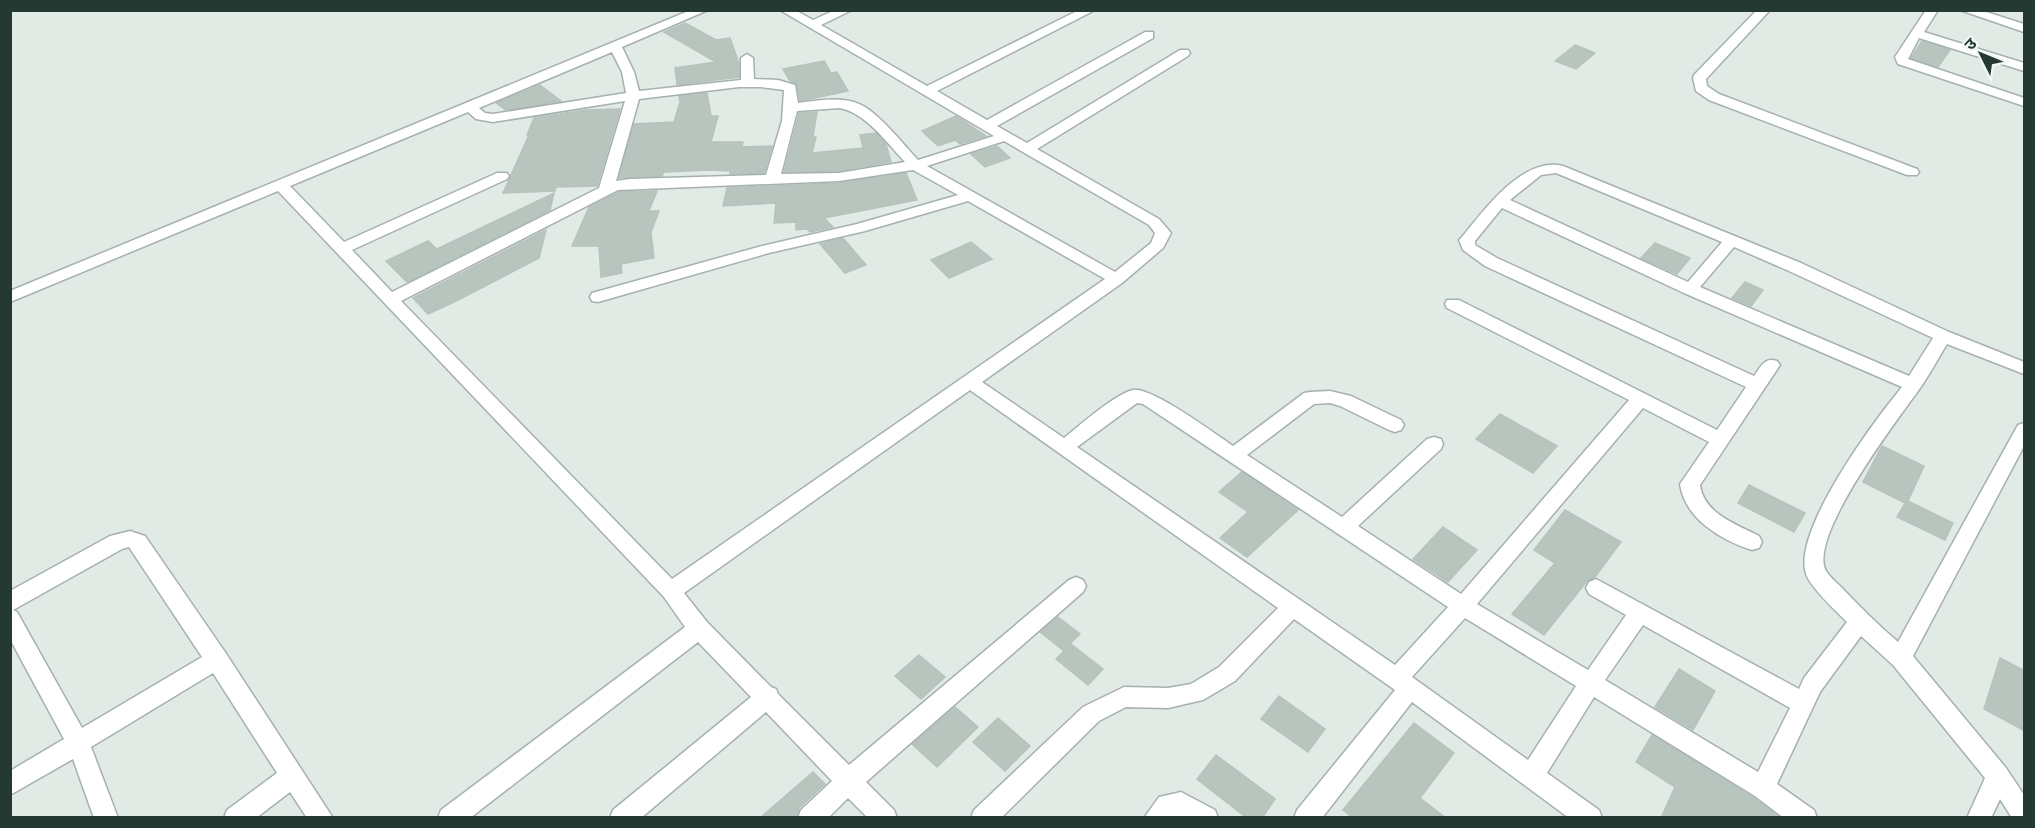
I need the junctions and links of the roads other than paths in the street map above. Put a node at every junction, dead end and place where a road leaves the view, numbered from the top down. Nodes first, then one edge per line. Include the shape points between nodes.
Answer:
1 (702, 10) edge
2 (786, 10) edge
3 (846, 10) edge
4 (1089, 10) edge
5 (1764, 10) edge
6 (1932, 10) edge
7 (1966, 10) edge
8 (812, 25) junction
9 (2025, 28) edge
10 (1918, 34) junction
11 (1149, 35) dead end
12 (615, 45) junction
13 (1184, 53) dead end
14 (747, 58) dead end
15 (2025, 67) edge
16 (748, 83) junction
17 (927, 91) junction
18 (633, 96) junction
19 (2025, 102) edge
20 (792, 107) junction
21 (471, 108) junction
22 (988, 125) junction
23 (1007, 136) junction
24 (1029, 148) junction
25 (915, 165) junction
26 (1912, 172) dead end
27 (502, 176) dead end
28 (771, 181) junction
29 (281, 186) junction
30 (606, 190) junction
31 (971, 196) junction
32 (1500, 201) junction
33 (1731, 241) junction
34 (342, 249) junction
35 (1116, 279) junction
36 (1690, 289) junction
37 (10, 297) edge
38 (598, 297) dead end
39 (392, 299) junction
40 (1453, 304) dead end
41 (1943, 336) junction
42 (1770, 365) dead end
43 (2025, 368) edge
44 (970, 382) junction
45 (1756, 385) junction
46 (1913, 385) junction
47 (1641, 398) junction
48 (1395, 425) dead end
49 (2025, 430) edge
50 (1720, 439) junction
51 (1434, 444) dead end
52 (1064, 447) junction
53 (1233, 456) junction
54 (1343, 528) junction
55 (1752, 542) dead end
56 (1076, 586) dead end
57 (1596, 588) dead end
58 (671, 591) junction
59 (10, 602) edge
60 (1293, 606) junction
61 (1463, 606) junction
62 (1639, 614) junction
63 (10, 618) edge
64 (1860, 622) junction
65 (699, 629) junction
66 (1901, 658) junction
67 (217, 659) junction
68 (1403, 683) junction
69 (1591, 683) junction
70 (768, 696) junction
71 (1804, 704) junction
72 (78, 742) junction
73 (293, 775) junction
74 (1531, 776) junction
75 (1998, 776) junction
76 (850, 780) junction
77 (10, 784) edge
78 (1763, 788) junction
79 (2025, 815) edge
80 (106, 818) edge
81 (236, 818) edge
82 (321, 818) edge
83 (450, 818) edge
84 (622, 818) edge
85 (810, 818) edge
86 (885, 818) edge
87 (984, 818) edge
88 (1156, 818) edge
89 (1206, 818) edge
90 (1306, 818) edge
91 (1590, 818) edge
92 (1805, 818) edge
93 (1979, 818) edge

1 - 12 street
2 - 8 street
3 - 8 street
4 - 17 street
5 - 26 street via 1699,78 1701,88 1714,97
6 - 10 street
7 - 9 street
8 - 17 street
10 - 15 street
10 - 19 street via 1901,57 1909,65
11 - 22 street
12 - 18 street via 628,72
12 - 21 street
13 - 24 street
14 - 16 street
16 - 18 street
16 - 20 street via 786,85
17 - 22 street
18 - 21 street via 493,118
18 - 30 street
20 - 25 street via 856,107
20 - 28 street
21 - 29 street
22 - 23 street
23 - 24 street
23 - 25 street
24 - 35 street via 1154,222 1163,233 1158,245
25 - 28 street via 839,177
25 - 31 street
27 - 34 street
28 - 30 street via 630,183
29 - 34 street
29 - 37 street
30 - 39 street
31 - 35 street
31 - 38 street
32 - 33 street via 1537,171 1558,169
32 - 36 street
32 - 45 street via 1467,240 1475,253
33 - 36 street
33 - 41 street
34 - 39 street
35 - 44 street
36 - 46 street
39 - 58 street
40 - 47 street
41 - 43 street
41 - 46 street
42 - 45 street
44 - 52 street
44 - 58 street
45 - 50 street
46 - 64 street via 1882,424 1843,486 1824,522 1813,558 1816,574
47 - 50 street
47 - 61 street
48 - 53 street via 1345,401 1310,398
49 - 66 street
50 - 55 street via 1690,484 1690,495 1694,506 1704,514
51 - 54 street
52 - 53 street via 1135,396 1148,399
52 - 60 street
53 - 54 street
54 - 61 street
56 - 76 street
57 - 62 street
58 - 65 street
59 - 67 street via 117,542 130,539 138,542
60 - 68 street
60 - 87 street via 1227,674 1195,693 1168,698 1124,697 1091,714
61 - 68 street
61 - 69 street
62 - 69 street
62 - 71 street
63 - 72 street
64 - 66 street
64 - 71 street via 1812,685
65 - 70 street
65 - 83 street
66 - 75 street
67 - 72 street
67 - 73 street
68 - 74 street
68 - 90 street
69 - 74 street
69 - 78 street
70 - 76 street
70 - 84 street
71 - 78 street
72 - 77 street
72 - 80 street
73 - 81 street
73 - 82 street
74 - 91 street
75 - 79 street
75 - 93 street
76 - 85 street
76 - 86 street
78 - 92 street
88 - 89 street via 1167,805 1181,804

